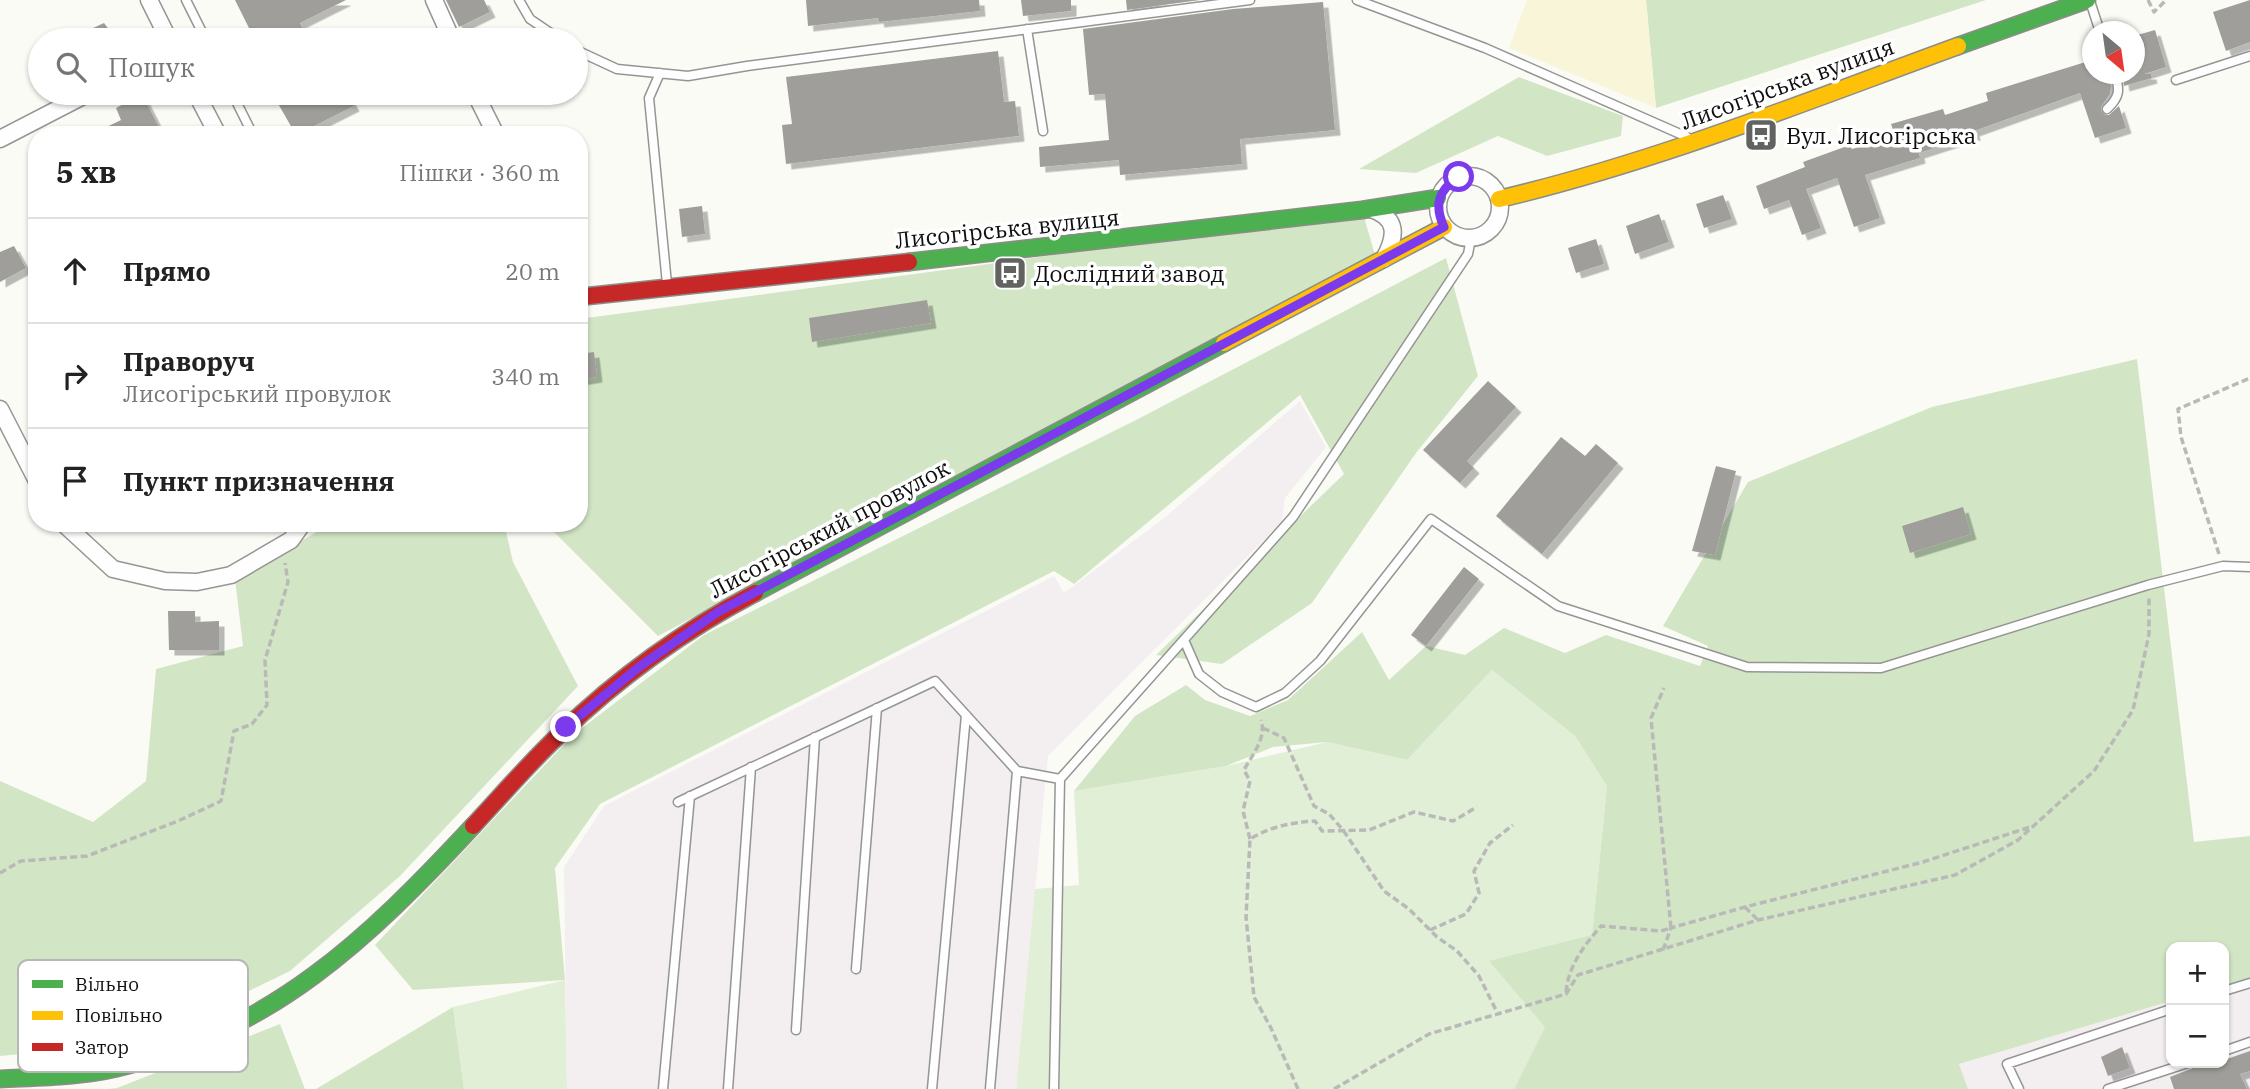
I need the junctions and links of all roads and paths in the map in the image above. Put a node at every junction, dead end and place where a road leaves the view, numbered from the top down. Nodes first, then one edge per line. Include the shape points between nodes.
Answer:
1 (149, 0) edge
2 (186, 0) edge
3 (433, 0) edge
4 (519, 0) edge
5 (1250, 0) edge
6 (1357, 0) edge
7 (2088, 0) edge
8 (2148, 0) edge
9 (2166, 0) edge
10 (2096, 21) edge
11 (163, 28) edge
12 (200, 28) edge
13 (446, 28) edge
14 (543, 28) edge
15 (1027, 29) junction
16 (588, 56) edge
17 (2250, 56) edge
18 (660, 74) junction
19 (2176, 80) dead end
20 (2119, 84) edge
21 (66, 105) edge
22 (202, 105) edge
23 (238, 105) edge
24 (481, 105) edge
25 (2107, 109) dead end
26 (213, 126) edge
27 (248, 126) edge
28 (492, 126) edge
29 (1043, 131) dead end
30 (0, 139) edge
31 (1696, 141) junction
32 (1438, 198) junction
33 (1499, 199) junction
34 (1371, 209) junction
35 (1444, 227) junction
36 (1471, 238) junction
37 (1383, 260) junction
38 (667, 288) junction
39 (588, 296) edge
40 (2250, 378) edge
41 (0, 409) edge
42 (28, 463) edge
43 (73, 532) edge
44 (297, 532) edge
45 (283, 545) junction
46 (2223, 566) junction
47 (2250, 567) edge
48 (2148, 585) junction
49 (1184, 640) junction
50 (1664, 688) dead end
51 (1256, 707) junction
52 (877, 708) junction
53 (966, 715) junction
54 (1263, 728) junction
55 (815, 737) junction
56 (751, 767) junction
57 (1017, 771) junction
58 (1060, 779) junction
59 (690, 796) junction
60 (678, 802) dead end
61 (1477, 807) dead end
62 (1513, 825) dead end
63 (2034, 826) junction
64 (1343, 830) junction
65 (1250, 839) junction
66 (0, 873) edge
67 (1745, 907) junction
68 (1758, 920) junction
69 (1671, 928) junction
70 (1430, 930) junction
71 (1663, 950) junction
72 (856, 969) dead end
73 (2250, 983) edge
74 (2229, 989) edge
75 (1566, 994) junction
76 (2166, 1011) edge
77 (1498, 1014) junction
78 (248, 1019) edge
79 (796, 1030) dead end
80 (2250, 1042) edge
81 (2229, 1049) edge
82 (2173, 1068) edge
83 (91, 1072) edge
84 (0, 1079) edge
85 (663, 1089) edge
86 (728, 1089) edge
87 (932, 1089) edge
88 (990, 1089) edge
89 (1054, 1089) edge
90 (1298, 1089) edge
91 (1334, 1089) edge
92 (2019, 1089) edge
93 (2108, 1089) edge

1 - 11 street
2 - 12 lane
3 - 13 street
4 - 14 lane via 530,19
5 - 15 lane
6 - 31 lane via 1485,48
7 - 10 lane
7 - 31 street, Лисогірська вулиця
8 - 9 path via 2154,12
15 - 18 lane via 688,76
15 - 29 lane
16 - 18 lane via 617,69
17 - 19 lane
18 - 38 lane via 649,97
20 - 25 lane via 2119,95
21 - 30 street
22 - 26 street
23 - 27 lane
24 - 28 street
31 - 33 street, Лисогірська вулиця via 1566,183
32 - 33 street via 1459,177 1474,176 1495,189
32 - 34 street, Лисогірська вулиця
32 - 35 street
33 - 36 street via 1495,223
34 - 37 street via 1384,213 1392,226 1392,243
34 - 38 street, Лисогірська вулиця
35 - 36 street via 1456,236
35 - 37 street, Лисогірський провулок
36 - 49 lane via 1468,254 1293,517
37 - 78 street, Лисогірський провулок via 718,612 639,667 566,727 401,903 329,968
38 - 39 street, Лисогірська вулиця
40 - 46 path via 2178,409 2181,437
41 - 42 street
43 - 45 street via 113,569 165,581 198,582 231,575
44 - 45 street
45 - 66 path via 288,582 265,660 267,705 252,724 234,732 221,801 87,856 21,861
46 - 47 lane
46 - 48 lane
48 - 51 lane via 1881,668 1747,667 1558,606 1431,519 1320,661 1285,693
48 - 63 path via 2149,634 2133,710 2094,771
49 - 51 lane via 1199,674 1222,692
49 - 58 lane
50 - 69 path via 1651,718
51 - 54 path
52 - 53 lane via 935,681
52 - 55 lane
52 - 72 lane
53 - 57 lane
53 - 87 lane
54 - 64 path via 1283,738 1314,806
54 - 65 path via 1244,770 1250,781 1243,811
55 - 56 lane
55 - 79 lane
56 - 59 lane
56 - 86 lane
57 - 58 lane
57 - 88 lane
58 - 89 lane
59 - 60 lane
59 - 85 lane
61 - 64 path via 1453,821 1414,812 1368,830
62 - 70 path via 1490,843 1474,871 1479,893 1466,914
63 - 67 path via 1923,862
63 - 68 path via 1955,875
64 - 65 path via 1322,831 1315,821 1268,828
64 - 70 path via 1384,891
65 - 90 path via 1247,917 1254,997
67 - 68 path
67 - 69 path
68 - 71 path
69 - 71 path
69 - 75 path via 1601,926 1578,952 1567,977
70 - 77 path via 1479,976
71 - 75 path via 1578,975
73 - 74 lane
75 - 77 path
76 - 92 lane via 2007,1064
77 - 91 path via 1429,1034
80 - 81 lane
82 - 93 lane
83 - 84 street, Лисогірський провулок

